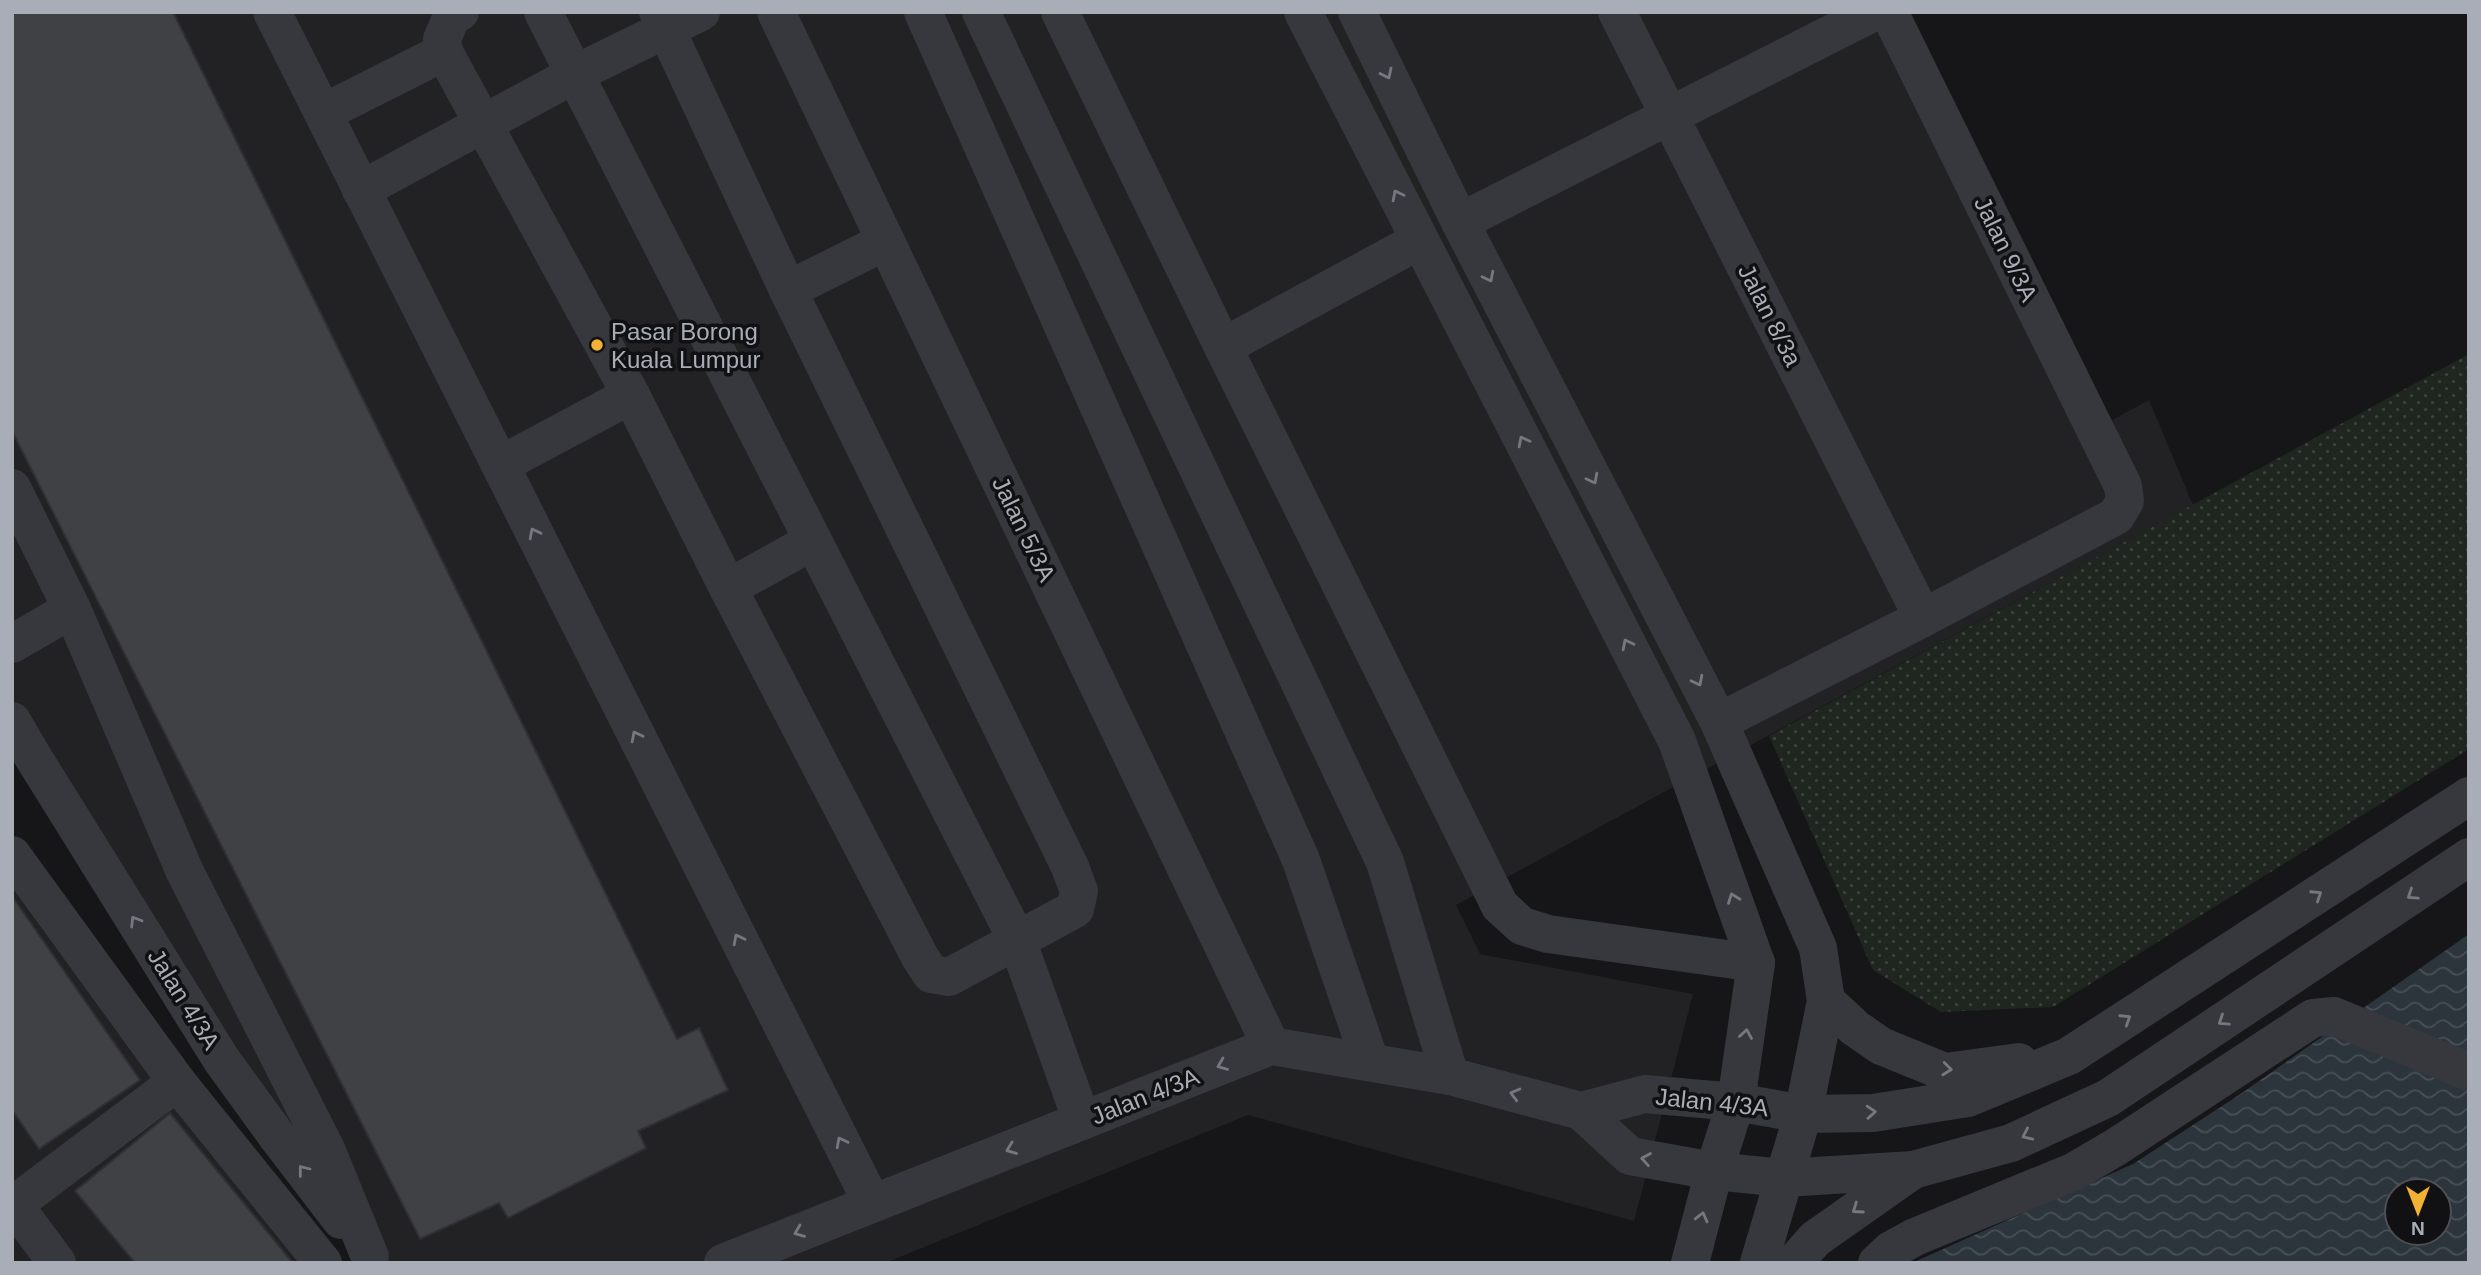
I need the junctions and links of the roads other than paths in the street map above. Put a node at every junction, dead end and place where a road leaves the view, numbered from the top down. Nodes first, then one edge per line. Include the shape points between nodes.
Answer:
1 (272, 12) edge
2 (460, 12) edge
3 (543, 12) edge
4 (701, 12) edge
5 (776, 12) edge
6 (923, 12) edge
7 (981, 12) edge
8 (1060, 12) edge
9 (1303, 12) edge
10 (1357, 12) edge
11 (1617, 12) edge
12 (1874, 12) edge
13 (1889, 12) edge
14 (662, 21) edge
15 (444, 52) junction
16 (575, 74) junction
17 (323, 113) junction
18 (1669, 116) junction
19 (481, 124) junction
20 (361, 190) junction
21 (1460, 222) junction
22 (1420, 240) junction
23 (886, 241) junction
24 (788, 290) junction
25 (1223, 347) junction
26 (631, 395) junction
27 (500, 465) junction
28 (12, 488) edge
29 (813, 541) junction
30 (728, 588) junction
31 (72, 609) junction
32 (1923, 618) junction
33 (12, 644) edge
34 (12, 721) edge
35 (1719, 722) junction
36 (2469, 796) edge
37 (12, 855) edge
38 (2469, 857) edge
39 (1017, 940) junction
40 (1756, 962) junction
41 (1826, 1001) junction
42 (1271, 1046) junction
43 (2068, 1056) junction
44 (1370, 1062) junction
45 (2469, 1072) edge
46 (1450, 1076) junction
47 (177, 1082) junction
48 (1736, 1102) junction
49 (1581, 1111) junction
50 (1803, 1114) junction
51 (1082, 1121) junction
52 (1913, 1170) junction
53 (1714, 1171) junction
54 (1784, 1178) junction
55 (872, 1203) junction
56 (13, 1204) edge
57 (373, 1260) edge
58 (57, 1263) edge
59 (323, 1263) edge
60 (723, 1263) edge
61 (1690, 1263) edge
62 (1759, 1263) edge
63 (1794, 1263) edge
64 (1877, 1263) edge

1 - 17 street
2 - 15 street via 452,16 442,39
3 - 16 street
4 - 14 street
5 - 23 street, Jalan 5/3A
6 - 44 street via 1301,860
7 - 46 street via 1385,862
8 - 25 street
22 -> 9 street
10 -> 21 street
11 - 18 street, Jalan 8/3a
12 - 18 street
13 - 32 street, Jalan 9/3A via 2123,486 2125,501 2116,516
14 - 16 street
14 - 24 street
15 - 17 street
15 - 19 street
16 - 19 street
16 - 29 street
17 - 20 street
18 - 21 street
18 - 32 street, Jalan 8/3a
19 - 20 street
19 - 26 street
20 - 27 street
21 -> 35 street
22 - 25 street
40 -> 22 street via 1677,741
23 - 24 street
23 - 42 street, Jalan 5/3A
24 - 39 street via 1079,891 1075,909
25 - 40 street via 1500,906 1522,926 1548,934
26 - 27 street
26 - 30 street
55 -> 27 street
28 - 31 street
29 - 30 street
29 - 39 street
30 - 39 street via 931,974 949,977
31 - 33 street
31 - 57 street via 185,872 326,1149
32 - 35 street
57 -> 34 street, Jalan 4/3A via 221,1059
35 - 41 street via 1818,948
43 -> 36 street, Jalan 4/3A
37 - 47 street
38 -> 52 street via 2108,1098 2011,1143
39 - 51 street
48 -> 40 street
41 -> 43 street via 1881,1046 1945,1072
41 - 50 street
42 - 44 street, Jalan 4/3A
42 -> 51 street, Jalan 4/3A
50 -> 43 street, Jalan 4/3A via 1874,1113 1968,1098
44 - 46 street, Jalan 4/3A
45 - 64 street via 2334,1016 2304,1022 2075,1171 1915,1237
49 -> 46 street, Jalan 4/3A
47 - 56 street
47 - 59 street
48 - 49 street, Jalan 4/3A via 1645,1094
48 - 50 street, Jalan 4/3A
48 - 53 street
53 -> 49 street, Jalan 4/3A via 1630,1156
50 - 54 street
51 -> 55 street, Jalan 4/3A
52 - 54 street, Jalan 4/3A
52 -> 63 street via 1815,1239
53 - 54 street, Jalan 4/3A
61 -> 53 street
54 - 62 street
55 -> 60 street, Jalan 4/3A
56 - 58 street

